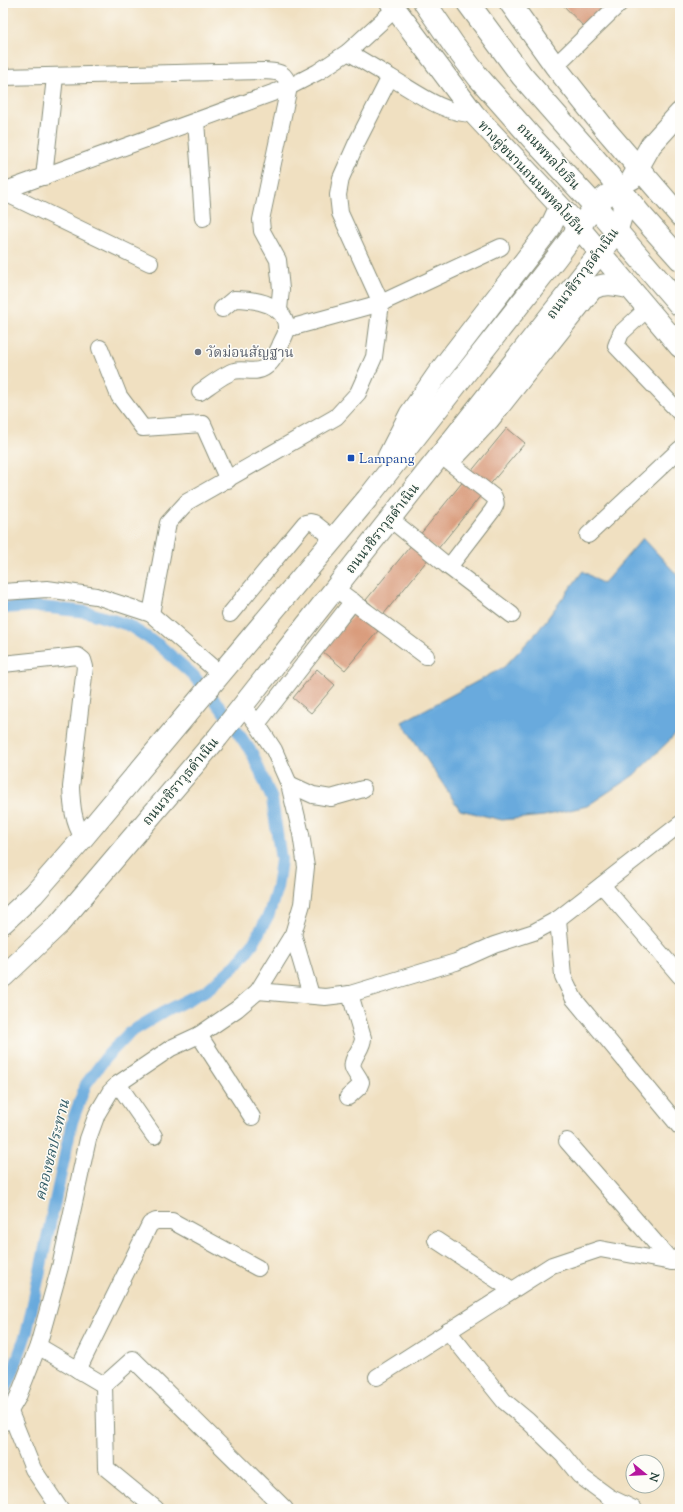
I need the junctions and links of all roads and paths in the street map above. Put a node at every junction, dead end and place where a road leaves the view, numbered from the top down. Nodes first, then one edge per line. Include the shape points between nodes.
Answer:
1 (425, 3) edge
2 (468, 3) edge
3 (510, 3) edge
4 (620, 3) edge
5 (393, 6) edge
6 (348, 52) junction
7 (555, 66) junction
8 (3, 77) edge
9 (55, 77) junction
10 (390, 77) junction
11 (289, 87) junction
12 (680, 113) edge
13 (474, 114) junction
14 (196, 121) junction
15 (680, 127) edge
16 (639, 168) junction
17 (44, 177) junction
18 (3, 192) edge
19 (623, 192) junction
20 (595, 206) junction
21 (560, 207) junction
22 (680, 216) edge
23 (203, 218) dead end
24 (579, 228) junction
25 (617, 231) junction
26 (501, 247) dead end
27 (600, 252) junction
28 (680, 259) edge
29 (150, 263) dead end
30 (630, 288) junction
31 (381, 303) junction
32 (680, 305) edge
33 (222, 309) dead end
34 (647, 309) junction
35 (279, 310) junction
36 (286, 329) junction
37 (680, 346) edge
38 (100, 348) dead end
39 (200, 392) dead end
40 (680, 413) edge
41 (680, 449) edge
42 (449, 462) junction
43 (228, 480) junction
44 (367, 499) junction
45 (389, 518) junction
46 (588, 535) dead end
47 (333, 538) junction
48 (449, 567) junction
49 (335, 588) junction
50 (3, 592) edge
51 (353, 601) junction
52 (151, 614) junction
53 (230, 614) dead end
54 (512, 615) dead end
55 (426, 656) dead end
56 (3, 664) edge
57 (220, 674) junction
58 (242, 706) junction
59 (257, 724) junction
60 (289, 784) junction
61 (363, 789) dead end
62 (680, 824) edge
63 (83, 838) junction
64 (602, 885) junction
65 (558, 919) junction
66 (3, 923) edge
67 (293, 934) junction
68 (680, 976) edge
69 (3, 977) edge
70 (258, 991) junction
71 (350, 994) junction
72 (311, 995) junction
73 (199, 1035) junction
74 (118, 1084) junction
75 (348, 1097) dead end
76 (252, 1117) dead end
77 (680, 1127) edge
78 (154, 1136) dead end
79 (567, 1141) dead end
80 (436, 1240) dead end
81 (676, 1259) edge
82 (258, 1268) dead end
83 (512, 1290) junction
84 (448, 1331) junction
85 (38, 1346) junction
86 (78, 1370) junction
87 (377, 1377) dead end
88 (104, 1385) junction
89 (7, 1417) edge
90 (60, 1509) edge
91 (156, 1509) edge
92 (285, 1509) edge
93 (634, 1509) edge

1 - 20 highway, ถนนพหลโยธิน via 479,78
2 - 19 highway via 522,76
3 - 7 main road
4 - 7 street
5 - 6 street
5 - 13 main road, ทางคู่ขนานถนนพหลโยธิน
6 - 10 street
6 - 11 street
7 - 16 main road
8 - 9 street
9 - 11 street via 264,71 283,75
9 - 17 street
10 - 13 street via 451,111
10 - 31 street via 341,178 338,195 340,213
11 - 14 street
11 - 35 street via 261,220 262,231 278,260 281,289
12 - 16 main road via 651,145
13 - 21 main road, ทางคู่ขนานถนนพหลโยธิน
14 - 17 street
14 - 23 street
15 - 16 main road
16 - 19 main road
16 - 22 main road
17 - 18 street
18 - 29 street
19 - 20 main road, ถนนวชิราวุธดำเนิน via 607,195
19 - 25 main road, ถนนวชิราวุธดำเนิน via 624,211
19 - 28 highway
20 - 24 main road, ถนนวชิราวุธดำเนิน
20 - 25 highway, ถนนพหลโยธิน
21 - 24 main road, ทางคู่ขนานถนนพหลโยธิน
21 - 44 main road via 550,228 410,414
24 - 27 main road, ทางคู่ขนานถนนพหลโยธิน
24 - 44 main road, ถนนวชิราวุธดำเนิน
25 - 27 main road, ถนนวชิราวุธดำเนิน
25 - 32 highway, ถนนพหลโยธิน
26 - 31 street
27 - 30 main road, ทางคู่ขนานถนนพหลโยธิน
27 - 45 main road, ถนนวชิราวุธดำเนิน
30 - 34 main road, ทางคู่ขนานถนนพหลโยธิน
30 - 42 main road via 611,284 592,289 489,418
31 - 36 street
31 - 43 street via 374,357 358,393 336,417
33 - 35 street via 234,299 247,299
34 - 37 main road, ทางคู่ขนานถนนพหลโยธิน
34 - 40 street via 621,333 616,346
35 - 36 street
36 - 39 street via 272,362 263,369 234,371
38 - 43 street via 120,396 143,428 203,424
41 - 46 street
42 - 45 main road
42 - 48 street via 496,501 492,511
43 - 52 street via 187,502 168,523
44 - 45 main road
44 - 47 main road, ถนนวชิราวุธดำเนิน
45 - 48 street
45 - 49 main road, ถนนวชิราวุธดำเนิน
47 - 53 street via 314,523 306,523
47 - 57 main road, ถนนวชิราวุธดำเนิน
48 - 54 street
49 - 51 street
49 - 58 main road, ถนนวชิราวุธดำเนิน
50 - 52 street via 48,589 96,596
51 - 55 street
51 - 59 street
52 - 57 street
56 - 63 street via 78,656 83,660 85,667 71,787 76,826
57 - 63 main road, ถนนวชิราวุธดำเนิน
58 - 59 street
58 - 69 main road, ถนนวชิราวุธดำเนิน via 59,924
59 - 60 street via 274,750
60 - 61 street via 313,795 331,798
60 - 67 street via 306,866 302,904
62 - 64 street
63 - 66 main road, ถนนวชิราวุธดำเนิน via 34,894
64 - 65 street
64 - 68 street
65 - 71 street via 534,932 494,945 456,962
65 - 77 street via 563,976 574,999
67 - 70 street
67 - 72 street
70 - 72 street
70 - 73 street
71 - 72 street
71 - 75 street via 363,1044 353,1059 352,1067 361,1082 359,1088
73 - 74 street via 171,1048
73 - 76 street
74 - 78 street
74 - 85 street via 97,1114 88,1139 60,1267
79 - 81 street
80 - 83 street
81 - 83 street via 600,1249 552,1265
82 - 86 street via 172,1221 156,1221 150,1224
83 - 84 street
84 - 87 street
84 - 93 street via 504,1400 558,1450 579,1475 609,1497
85 - 86 street
85 - 89 street
86 - 88 street
88 - 91 street via 106,1468
88 - 92 street via 133,1359
89 - 90 street via 33,1469

